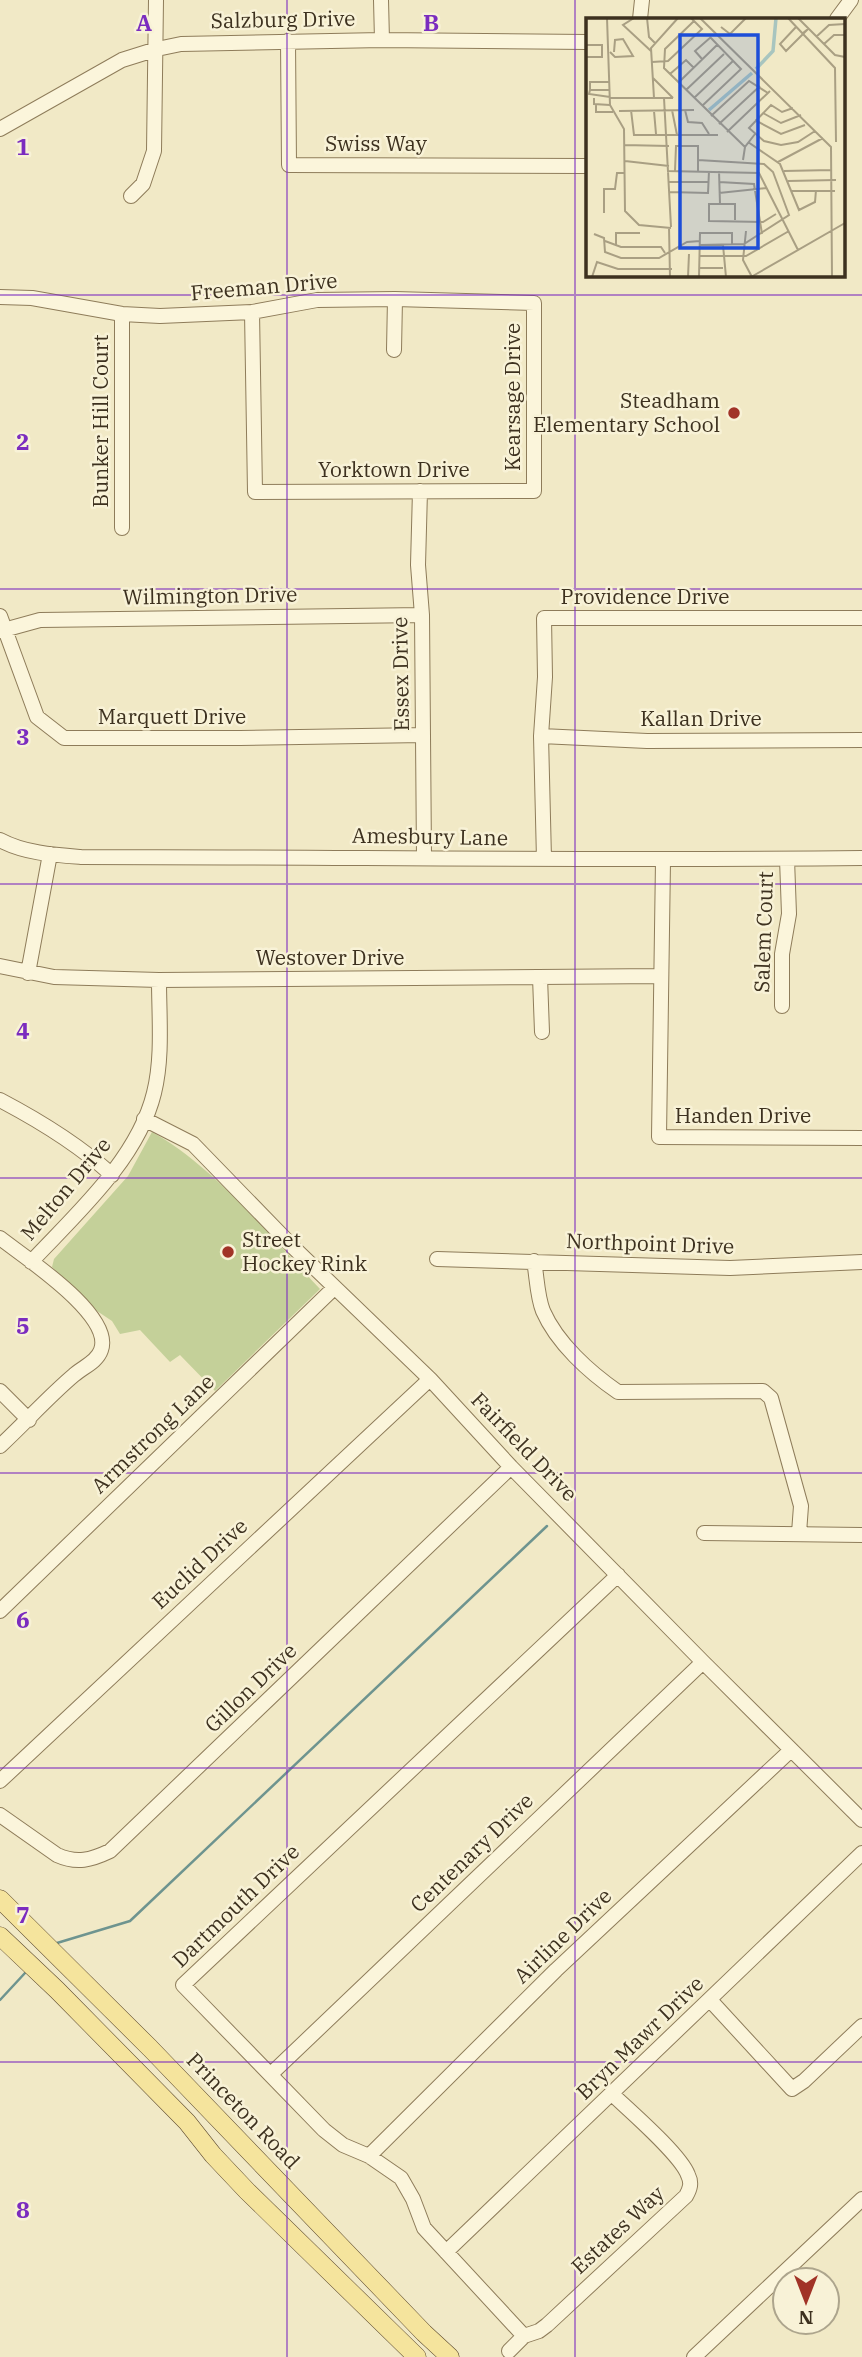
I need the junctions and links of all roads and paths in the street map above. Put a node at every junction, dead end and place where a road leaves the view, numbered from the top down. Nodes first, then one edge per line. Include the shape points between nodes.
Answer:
1 (156, 0) edge
2 (381, 0) edge
3 (642, 0) edge
4 (851, 0) edge
5 (640, 18) edge
6 (838, 18) edge
7 (382, 40) junction
8 (288, 41) junction
9 (586, 41) edge
10 (156, 49) junction
11 (0, 129) edge
12 (586, 166) edge
13 (131, 196) dead end
14 (0, 297) edge
15 (395, 299) junction
16 (534, 303) joint
17 (252, 312) junction
18 (122, 314) junction
19 (394, 350) dead end
20 (420, 491) junction
21 (534, 491) joint
22 (122, 528) dead end
23 (422, 615) junction
24 (862, 618) edge
25 (1, 625) edge
26 (423, 734) junction
27 (541, 736) junction
28 (862, 740) edge
29 (0, 840) edge
30 (50, 854) junction
31 (424, 857) junction
32 (862, 858) edge
33 (544, 859) junction
34 (787, 859) junction
35 (663, 861) junction
36 (0, 966) edge
37 (27, 973) junction
38 (661, 976) junction
39 (540, 977) junction
40 (159, 980) junction
41 (782, 1006) dead end
42 (542, 1031) dead end
43 (0, 1100) edge
44 (144, 1119) junction
45 (862, 1138) edge
46 (112, 1175) junction
47 (0, 1238) edge
48 (438, 1259) dead end
49 (534, 1261) junction
50 (32, 1262) junction
51 (862, 1262) edge
52 (334, 1288) junction
53 (430, 1379) junction
54 (0, 1391) edge
55 (29, 1420) junction
56 (0, 1446) edge
57 (511, 1467) junction
58 (704, 1533) dead end
59 (799, 1533) junction
60 (862, 1535) edge
61 (618, 1576) junction
62 (0, 1611) edge
63 (703, 1662) junction
64 (791, 1750) junction
65 (0, 1781) edge
66 (0, 1815) edge
67 (862, 1820) edge
68 (862, 1853) edge
69 (0, 1899) edge
70 (0, 1936) edge
71 (75, 1974) junction
72 (57, 1990) junction
73 (710, 2000) junction
74 (862, 2026) edge
75 (167, 2065) junction
76 (271, 2074) junction
77 (148, 2082) junction
78 (612, 2094) junction
79 (226, 2127) junction
80 (206, 2147) junction
81 (369, 2156) junction
82 (862, 2199) edge
83 (446, 2252) junction
84 (524, 2336) junction
85 (504, 2355) edge
86 (417, 2357) edge
87 (450, 2357) edge
88 (694, 2357) edge

1 - 10 street
2 - 7 street
3 - 5 street
4 - 6 street
7 - 8 street, Salzburg Drive
7 - 9 street, Salzburg Drive
8 - 10 street, Salzburg Drive
8 - 12 street, Swiss Way via 289,165
10 - 11 street, Salzburg Drive via 122,60
10 - 13 street via 154,151 143,184
14 - 18 street, Freeman Drive via 33,298
15 - 16 street, Freeman Drive
15 - 17 street, Freeman Drive via 317,300
15 - 19 street
16 - 21 street, Kearsage Drive
17 - 18 street, Freeman Drive
17 - 20 street, Yorktown Drive via 255,492
18 - 22 street, Bunker Hill Court
20 - 21 street, Yorktown Drive
20 - 23 street, Essex Drive
23 - 25 street, Wilmington Drive via 40,620
23 - 26 street, Essex Drive
24 - 27 street, Providence Drive via 544,618
25 - 26 street, Marquett Drive via 37,717 64,738
26 - 31 street, Essex Drive
27 - 28 street, Kallan Drive via 647,741
27 - 33 street, Providence Drive
29 - 30 street, Amesbury Lane
30 - 31 street, Amesbury Lane
30 - 37 street
31 - 33 street, Amesbury Lane
32 - 34 street, Amesbury Lane
33 - 35 street, Amesbury Lane
34 - 35 street, Amesbury Lane
34 - 41 street, Salem Court via 789,914 782,954
35 - 38 street
36 - 37 street, Westover Drive
37 - 40 street, Westover Drive
38 - 39 street, Westover Drive
38 - 45 street, Handen Drive via 659,1137
39 - 40 street, Westover Drive
39 - 42 street
40 - 44 street, Melton Drive via 158,1061 154,1094
43 - 46 street via 33,1117
44 - 46 street, Melton Drive
44 - 52 street, Fairfield Drive via 193,1144
46 - 50 street, Melton Drive
47 - 50 street
48 - 49 street, Northpoint Drive
49 - 51 street, Northpoint Drive via 730,1268
49 - 59 street via 542,1309 556,1335 618,1392 763,1391 771,1398 801,1506
50 - 55 street via 85,1309 99,1328 102,1349
52 - 53 street, Fairfield Drive
52 - 62 street, Armstrong Lane
53 - 57 street, Fairfield Drive
53 - 65 street, Euclid Drive
54 - 55 street
55 - 56 street
57 - 61 street, Fairfield Drive
57 - 66 street, Gillon Drive via 110,1851 83,1861 68,1860
58 - 59 street
59 - 60 street
61 - 63 street, Fairfield Drive
61 - 76 street, Dartmouth Drive via 183,1985
63 - 64 street, Fairfield Drive
63 - 76 street, Centenary Drive
64 - 67 street, Fairfield Drive
64 - 81 street, Airline Drive via 556,1970
68 - 73 street, Bryn Mawr Drive
69 - 71 main road, Princeton Road
70 - 72 main road
71 - 72 main road
71 - 75 main road, Princeton Road
72 - 77 main road
73 - 74 street via 792,2089
73 - 78 street, Bryn Mawr Drive
75 - 77 main road
75 - 79 main road, Princeton Road
76 - 81 street, Dartmouth Drive via 343,2146
77 - 80 main road
78 - 83 street, Bryn Mawr Drive
78 - 84 street, Estates Way via 684,2166 689,2190 547,2325
79 - 80 main road
79 - 87 main road, Princeton Road
80 - 86 main road
81 - 83 street, Dartmouth Drive via 401,2178 424,2228
82 - 88 street
83 - 84 street, Dartmouth Drive
84 - 85 street, Estates Way

